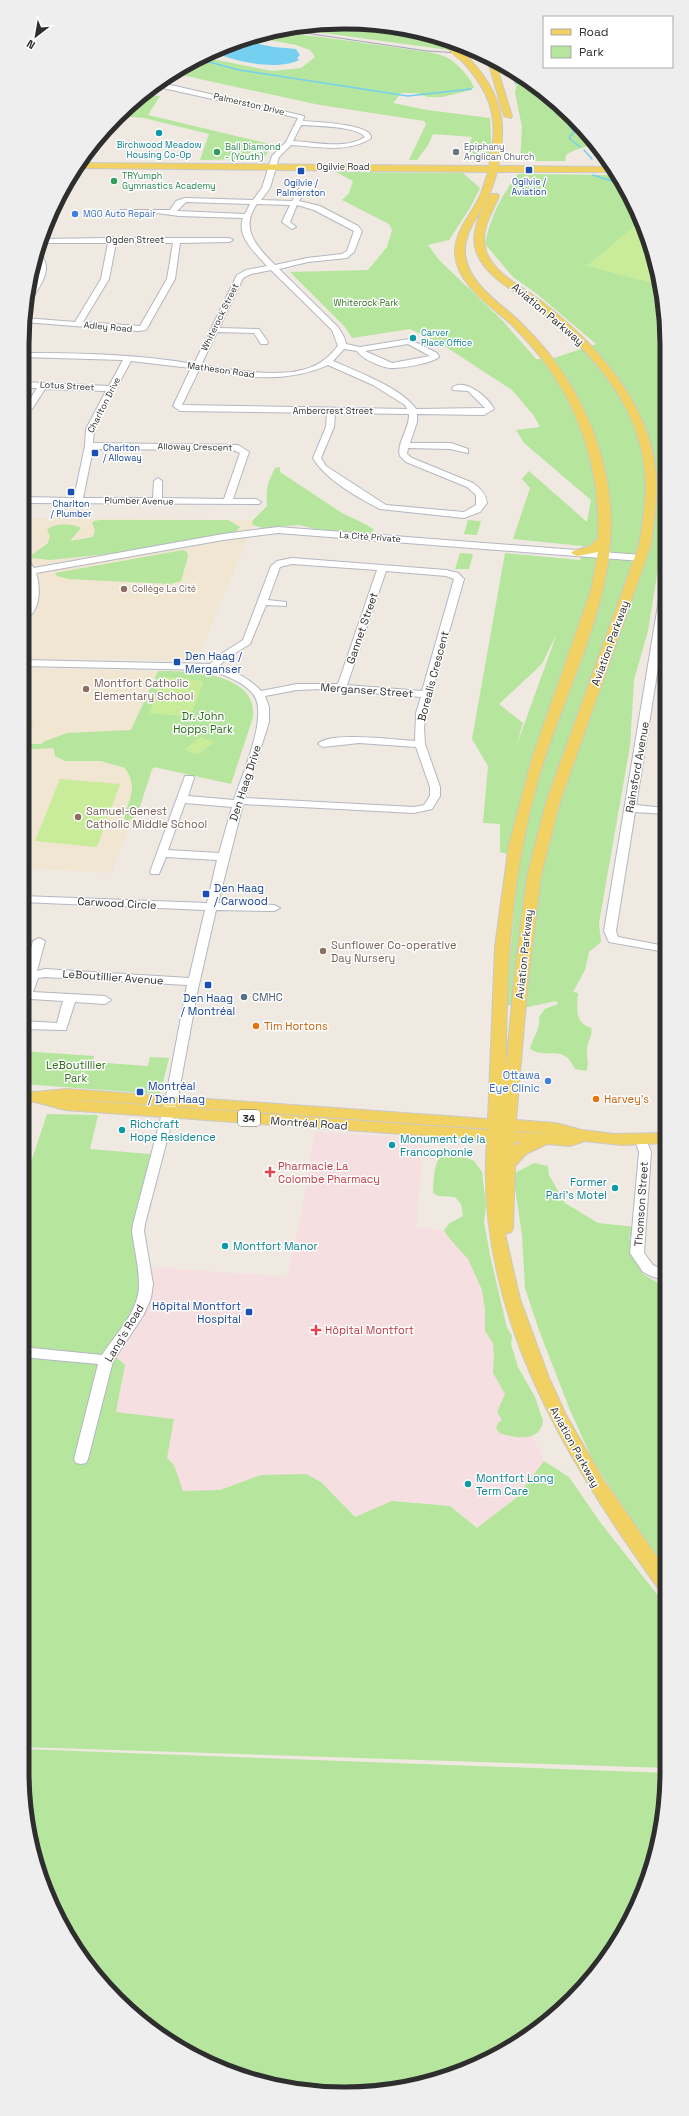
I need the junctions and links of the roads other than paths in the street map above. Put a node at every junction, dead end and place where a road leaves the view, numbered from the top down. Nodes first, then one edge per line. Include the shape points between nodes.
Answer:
1 (453, 49) edge
2 (458, 53) joint
3 (493, 66) edge
4 (165, 85) edge
5 (298, 123) junction
6 (508, 125) dead end
7 (289, 142) junction
8 (85, 165) edge
9 (499, 166) junction
10 (605, 166) edge
11 (271, 167) junction
12 (524, 167) junction
13 (608, 170) edge
14 (313, 186) dead end
15 (256, 199) junction
16 (294, 202) junction
17 (173, 211) junction
18 (118, 212) dead end
19 (246, 216) junction
20 (292, 228) dead end
21 (47, 240) edge
22 (113, 240) junction
23 (177, 240) junction
24 (229, 240) dead end
25 (40, 262) edge
26 (274, 268) junction
27 (34, 288) edge
28 (30, 320) edge
29 (78, 324) junction
30 (214, 330) junction
31 (264, 342) dead end
32 (342, 346) junction
33 (360, 349) junction
34 (29, 355) edge
35 (128, 359) junction
36 (328, 362) junction
37 (195, 367) junction
38 (29, 385) edge
39 (43, 385) junction
40 (456, 388) dead end
41 (111, 389) junction
42 (30, 407) dead end
43 (331, 411) junction
44 (412, 411) junction
45 (404, 445) junction
46 (89, 446) junction
47 (466, 451) dead end
48 (158, 481) dead end
49 (29, 500) edge
50 (78, 500) junction
51 (157, 501) junction
52 (227, 502) junction
53 (256, 502) dead end
54 (605, 538) junction
55 (577, 553) junction
56 (603, 555) junction
57 (641, 558) junction
58 (29, 566) edge
59 (382, 569) junction
60 (29, 570) edge
61 (601, 571) junction
62 (262, 602) junction
63 (282, 604) dead end
64 (29, 610) edge
65 (660, 624) edge
66 (29, 663) edge
67 (212, 667) junction
68 (342, 686) junction
69 (259, 694) junction
70 (427, 694) junction
71 (323, 744) dead end
72 (420, 744) junction
73 (189, 778) dead end
74 (181, 799) junction
75 (239, 802) junction
76 (630, 808) junction
77 (660, 811) edge
78 (515, 846) junction
79 (540, 849) junction
80 (162, 853) junction
81 (224, 857) junction
82 (155, 872) dead end
83 (29, 898) edge
84 (212, 908) junction
85 (274, 908) dead end
86 (39, 941) dead end
87 (660, 948) edge
88 (33, 976) junction
89 (194, 982) junction
90 (29, 987) edge
91 (29, 995) edge
92 (70, 998) junction
93 (105, 1000) dead end
94 (29, 1025) edge
95 (498, 1087) junction
96 (29, 1097) edge
97 (511, 1098) junction
98 (170, 1107) junction
99 (421, 1119) junction
100 (501, 1130) junction
101 (445, 1132) junction
102 (548, 1134) junction
103 (660, 1138) edge
104 (641, 1140) junction
105 (660, 1146) edge
106 (500, 1163) junction
107 (660, 1274) edge
108 (29, 1353) edge
109 (106, 1360) junction
110 (81, 1459) dead end
111 (660, 1576) edge

1 - 2 highway
2 - 9 main road, Aviation Parkway via 486,86 497,108
3 - 6 main road via 504,99
4 - 5 street, Palmerston Drive via 300,116 302,117
5 - 7 street, Palmerston Drive
5 - 7 street via 351,128 365,132 369,138 350,145
7 - 11 street, Palmerston Drive via 280,151
8 - 11 main road, Ogilvie Road
9 - 11 main road, Ogilvie Road
9 - 11 main road, Ogilvie Road via 485,172 464,168 279,170
9 - 12 main road
9 - 12 main road, Ogilvie Road
9 - 54 main road, Aviation Parkway via 461,240 462,264 475,284 540,350 573,400 586,426 600,469 605,499
9 - 57 main road, Aviation Parkway via 493,200 479,230 482,254 496,271 557,319 591,350 622,390 641,427 650,462 652,500 648,534
10 - 12 main road
11 - 15 street via 266,188
12 - 13 main road
14 - 16 street via 304,188
15 - 16 street
15 - 17 street via 184,200 178,203
15 - 19 street
16 - 20 street via 286,222
16 - 26 street via 317,208 358,231 350,252 340,257 312,259
17 - 18 street
17 - 19 street via 179,214
19 - 26 street via 245,230 251,244
21 - 22 street, Ogden Street
22 - 23 street, Ogden Street
22 - 29 street via 105,278
23 - 24 street, Ogden Street
23 - 29 street, Adley Road via 171,279 143,328
25 - 27 street via 43,274
26 - 30 street, Whiterock Street via 240,276
26 - 32 street via 336,329
28 - 29 street, Adley Road
30 - 31 street via 256,331
30 - 37 street, Whiterock Street
32 - 33 street
32 - 36 street, Matheson Road
33 - 33 street via 364,354 391,366 435,357 409,341
34 - 35 street, Matheson Road via 71,354
35 - 37 street, Matheson Road via 156,360
35 - 41 street, Charlton Drive
36 - 37 street, Matheson Road via 304,371 272,376 237,374
36 - 44 street via 397,395 408,403
37 - 43 street, Ambercrest Street via 177,406 183,410
38 - 39 street, Lotus Street
39 - 41 street, Lotus Street
39 - 42 street
40 - 44 street, Ambercrest Street via 470,389 488,404 490,409 484,412
41 - 46 street, Charlton Drive via 90,429
43 - 44 street, Ambercrest Street
43 - 45 street via 330,427 318,461 323,468 371,501 394,509 464,515 478,509 483,499 478,490 470,484 409,460 403,454
44 - 45 street via 411,428
45 - 47 street via 451,446
46 - 50 street, Charlton Drive
46 - 52 street, Alloway Crescent via 235,447 245,452
48 - 51 street
49 - 50 street, Plumber Avenue
50 - 51 street, Plumber Avenue
51 - 52 street, Plumber Avenue
52 - 53 street, Plumber Avenue
54 - 55 main road via 595,549
54 - 56 main road, Aviation Parkway
55 - 56 street, La Cité Private
55 - 58 street, La Cité Private via 278,530 101,558
55 - 61 main road via 593,559
56 - 57 street, La Cité Private
56 - 61 main road, Aviation Parkway
57 - 79 main road, Aviation Parkway via 563,771
59 - 62 street, Borealis Crescent via 285,561 276,566
59 - 68 street, Gannet Street
59 - 70 street, Borealis Crescent via 446,573 460,579
60 - 64 street via 35,584
61 - 78 main road, Aviation Parkway via 593,603 530,784
62 - 63 street
62 - 67 street, Borealis Crescent via 245,645 224,656
65 - 76 street, Rainsford Avenue
66 - 67 street
67 - 69 street via 239,678
68 - 69 street, Merganser Street via 297,688
68 - 70 street, Merganser Street
69 - 75 street, Den Haag Drive via 264,707 264,722
70 - 72 street, Borealis Crescent via 421,713
71 - 72 street via 351,739
72 - 75 street, Borealis Crescent via 435,792 432,802 423,809
73 - 74 street
74 - 75 street, Borealis Crescent
74 - 80 street
75 - 81 street, Den Haag Drive
76 - 77 street
76 - 87 street, Rainsford Avenue via 610,931 612,940
78 - 79 main road
78 - 95 main road, Aviation Parkway via 503,957 497,1049
79 - 97 main road, Aviation Parkway via 526,928
80 - 81 street
80 - 82 street
81 - 84 street, Den Haag Drive
83 - 84 street, Carwood Circle
84 - 85 street, Carwood Circle
84 - 89 street, Den Haag Drive
86 - 88 street via 31,971
88 - 89 street, LeBoutillier Avenue via 45,973
88 - 90 street
89 - 98 street, Den Haag Drive
91 - 92 street
92 - 93 street
92 - 94 street via 62,1027
95 - 99 main road via 491,1105 481,1113
95 - 100 main road, Aviation Parkway
96 - 98 main road, Montréal Road / 34 via 65,1105
97 - 100 main road, Aviation Parkway
97 - 102 main road via 514,1111 520,1117
98 - 99 main road, Montréal Road / 34
98 - 101 main road, Montréal Road / 34
98 - 109 street, Lang's Road via 138,1231 146,1284 144,1298 138,1313
99 - 100 main road, Montréal Road / 34
100 - 101 main road, Montréal Road / 34
100 - 102 main road, Montréal Road / 34
100 - 106 main road, Aviation Parkway
101 - 106 main road via 481,1144
102 - 104 main road, Montréal Road / 34 via 570,1141 584,1136
102 - 106 main road
103 - 104 main road, Montréal Road / 34
104 - 105 main road, Montréal Road / 34
104 - 107 street, Thomson Street via 645,1152 637,1253 644,1266
106 - 111 main road, Aviation Parkway via 511,1295 536,1371 572,1444 608,1504
108 - 109 street
109 - 110 street, Lang's Road

